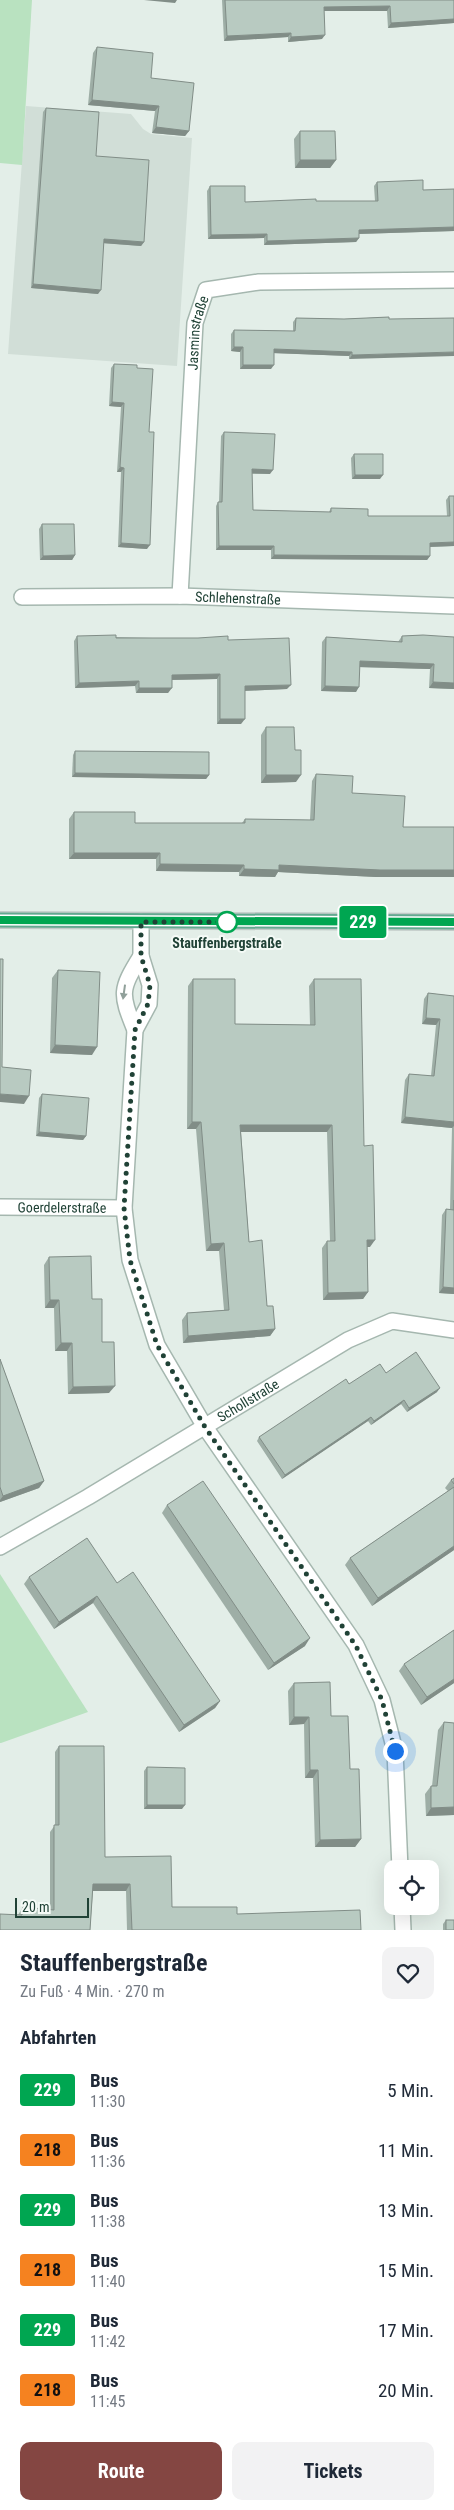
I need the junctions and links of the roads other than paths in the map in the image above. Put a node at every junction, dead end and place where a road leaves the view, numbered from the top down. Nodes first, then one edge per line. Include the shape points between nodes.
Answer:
1 (454, 280) edge
2 (180, 596) junction
3 (22, 597) dead end
4 (454, 606) edge
5 (0, 920) edge
6 (141, 922) junction
7 (454, 922) edge
8 (141, 956) junction
9 (135, 1030) junction
10 (0, 1207) edge
11 (124, 1208) junction
12 (454, 1330) edge
13 (205, 1427) junction
14 (0, 1547) edge
15 (400, 1860) edge
16 (402, 1915) edge
17 (403, 1930) edge

1 - 2 street, Jasminstraße via 259,282 206,290 195,323
2 - 3 street, Schlehenstraße
2 - 4 street, Schlehenstraße
5 - 6 main road
6 - 7 main road
6 - 8 street
8 - 9 street via 150,985 148,1004
8 -> 9 street via 126,980 123,1001
9 - 11 street
10 - 11 street, Goerdelerstraße
11 - 13 street via 130,1260 157,1345
12 - 13 street, Schollstraße via 392,1321 348,1340
13 - 14 street, Schollstraße
13 - 15 street via 356,1646 382,1700 395,1751
16 - 17 street

